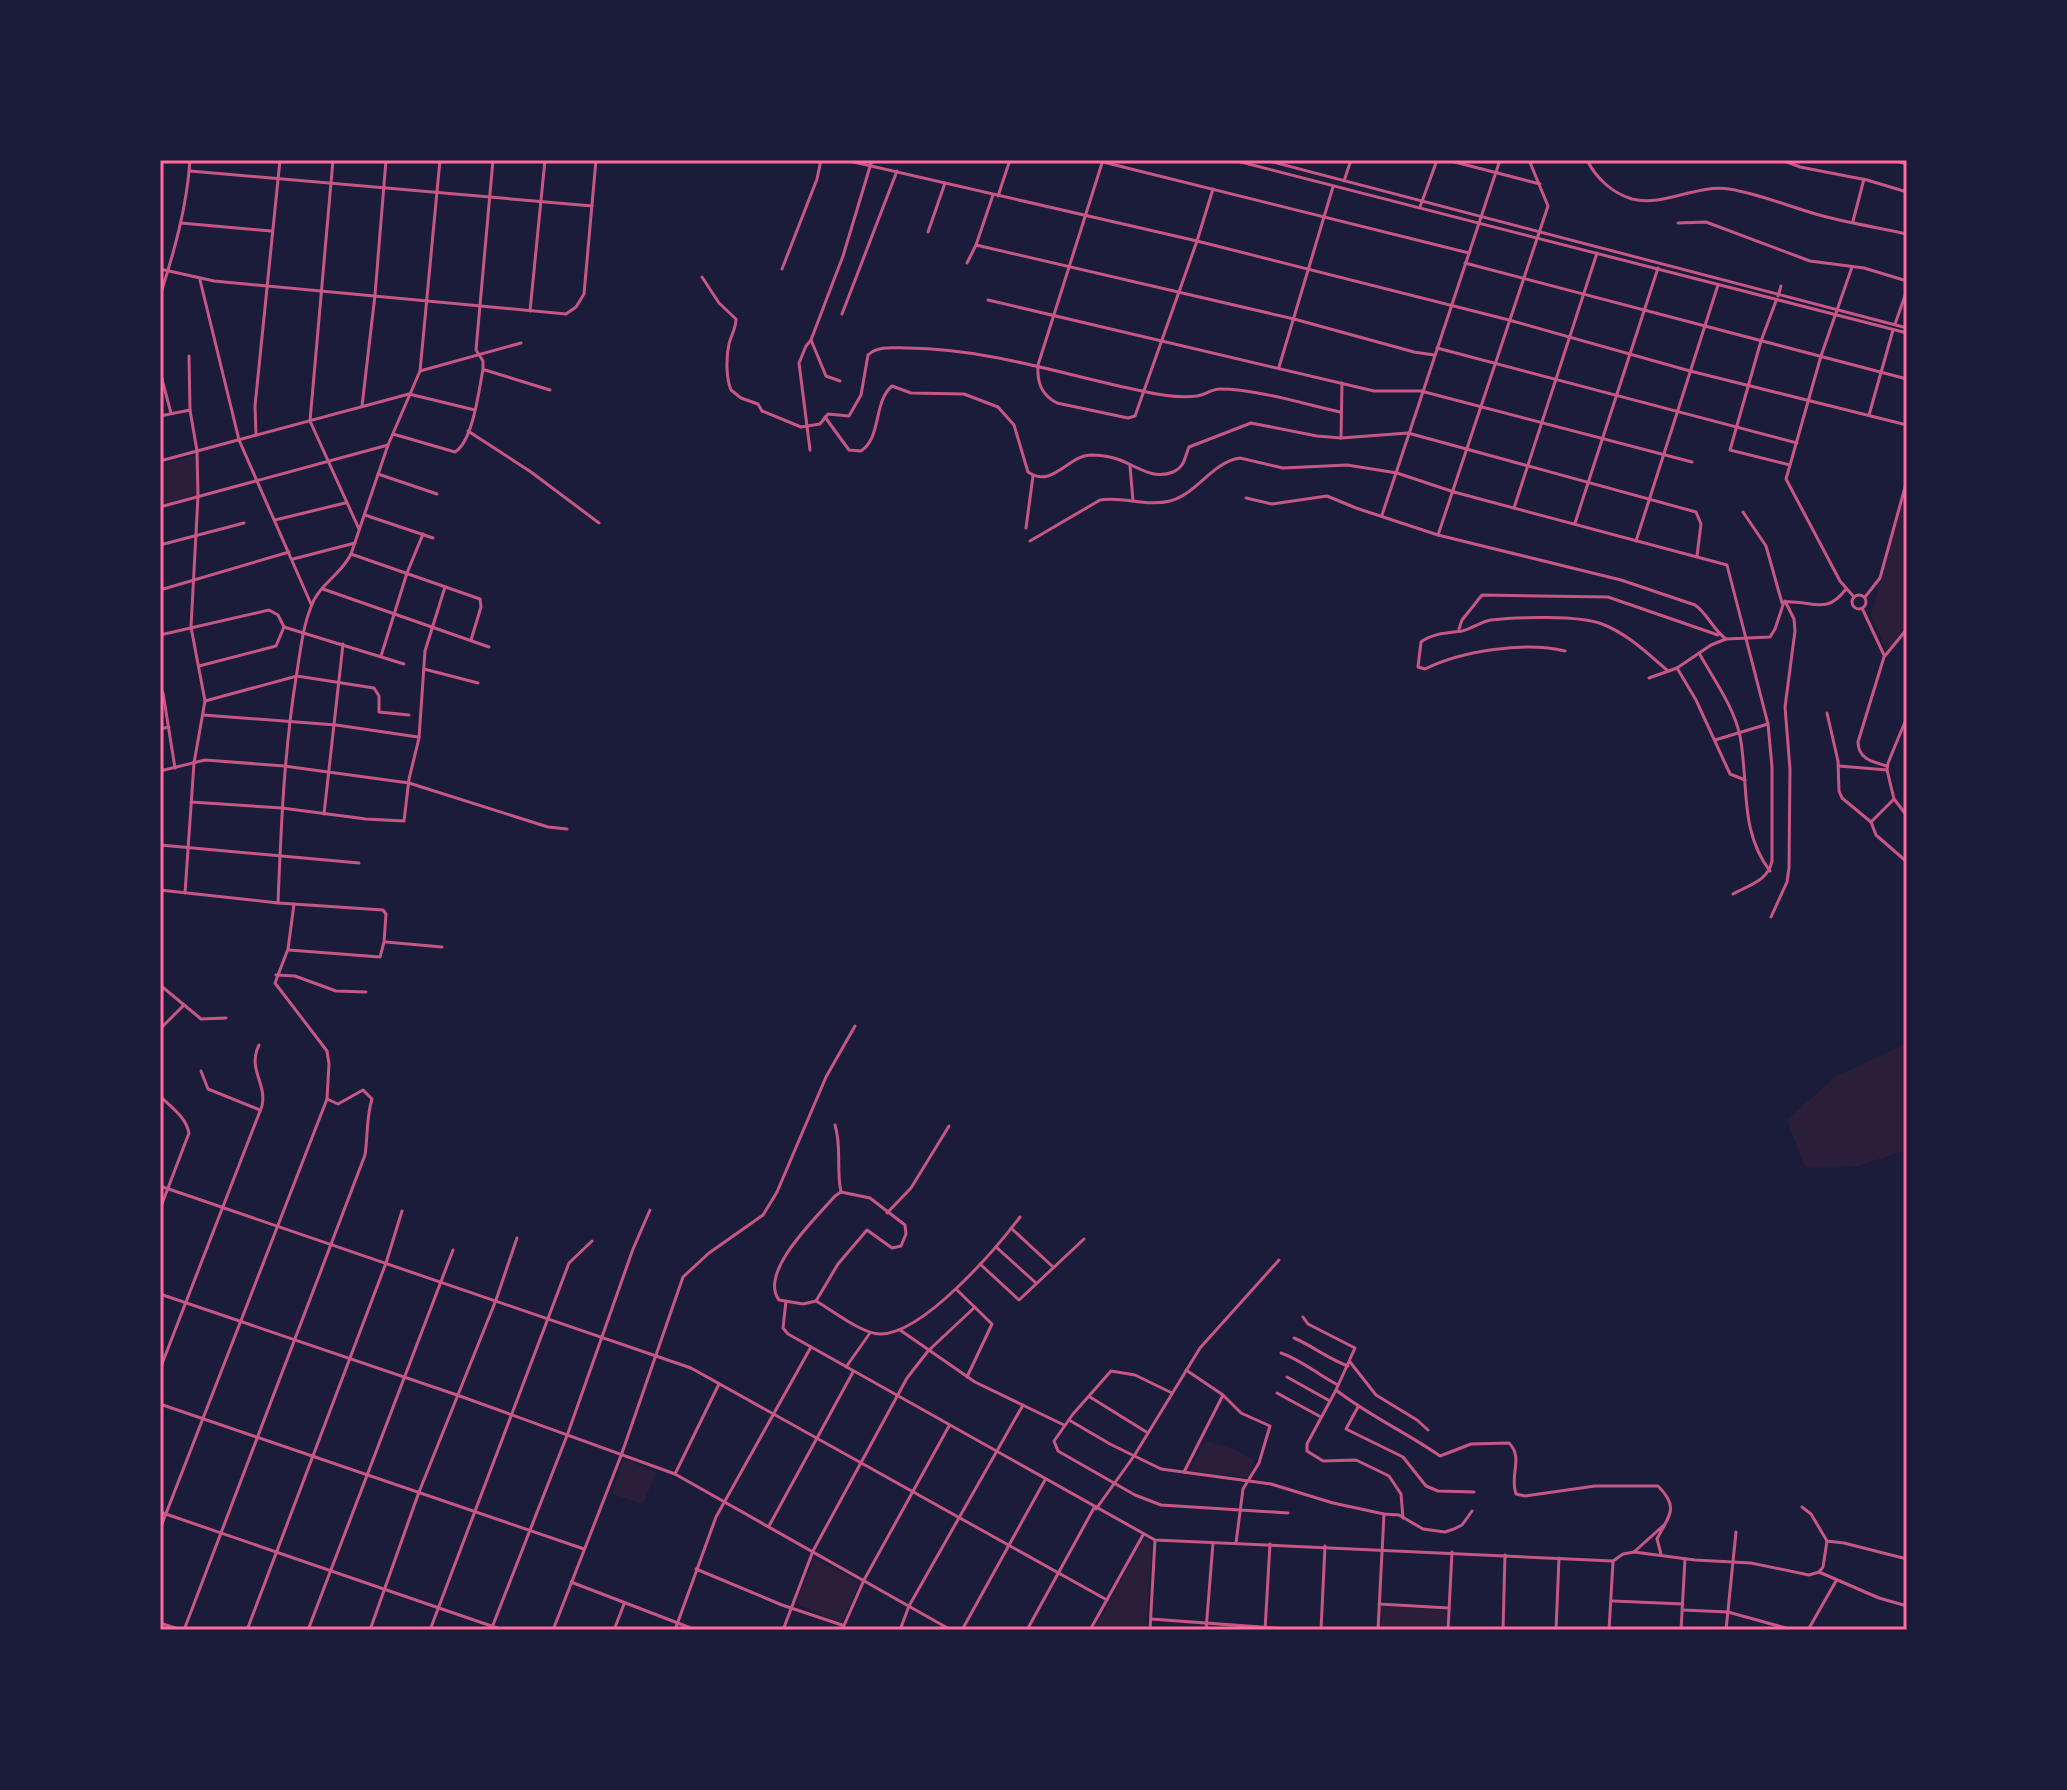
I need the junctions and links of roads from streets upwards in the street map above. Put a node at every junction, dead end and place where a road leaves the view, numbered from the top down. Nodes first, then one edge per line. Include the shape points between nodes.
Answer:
1 (190, 160) edge
2 (280, 160) edge
3 (333, 160) edge
4 (386, 160) edge
5 (440, 160) edge
6 (493, 160) edge
7 (545, 160) edge
8 (596, 160) edge
9 (821, 160) edge
10 (845, 160) edge
11 (872, 160) edge
12 (1010, 160) edge
13 (1095, 160) edge
14 (1233, 160) edge
15 (1268, 160) edge
16 (1351, 160) edge
17 (1437, 160) edge
18 (1447, 160) edge
19 (1500, 160) edge
20 (1529, 160) edge
21 (1587, 160) edge
22 (1782, 160) edge
23 (1893, 160) edge
24 (1102, 161) edge
25 (1907, 164) edge
26 (870, 166) junction
27 (1266, 168) junction
28 (190, 171) junction
29 (897, 171) junction
30 (1495, 172) junction
31 (278, 177) junction
32 (1864, 179) junction
33 (1344, 181) junction
34 (331, 183) junction
35 (945, 183) junction
36 (1541, 184) junction
37 (1334, 185) junction
38 (383, 188) junction
39 (1213, 189) junction
40 (1907, 192) edge
41 (436, 193) junction
42 (996, 195) junction
43 (489, 199) junction
44 (1422, 201) junction
45 (541, 203) junction
46 (592, 206) junction
47 (1420, 207) junction
48 (1480, 215) junction
49 (1086, 216) junction
50 (1324, 217) junction
51 (1853, 221) junction
52 (1478, 222) junction
53 (181, 223) junction
54 (1678, 223) dead end
55 (271, 231) junction
56 (928, 232) dead end
57 (1539, 234) junction
58 (1907, 234) edge
59 (1197, 241) junction
60 (976, 245) junction
61 (1469, 253) junction
62 (1597, 253) junction
63 (967, 263) dead end
64 (1465, 263) junction
65 (1070, 267) junction
66 (1659, 267) junction
67 (1852, 267) junction
68 (160, 269) edge
69 (782, 269) dead end
70 (1308, 269) junction
71 (168, 270) junction
72 (702, 277) dead end
73 (1523, 278) junction
74 (200, 280) junction
75 (1907, 281) edge
76 (266, 285) junction
77 (1718, 285) junction
78 (1781, 286) dead end
79 (1907, 290) edge
80 (322, 291) junction
81 (1179, 292) junction
82 (1583, 294) junction
83 (375, 295) junction
84 (160, 296) edge
85 (1777, 298) junction
86 (427, 300) junction
87 (988, 300) dead end
88 (479, 305) junction
89 (1450, 305) junction
90 (1645, 310) junction
91 (1837, 310) junction
92 (530, 311) junction
93 (842, 314) dead end
94 (1834, 315) junction
95 (1054, 317) junction
96 (1294, 319) junction
97 (1509, 320) junction
98 (1704, 326) junction
99 (1894, 327) junction
100 (1907, 331) edge
101 (1569, 336) junction
102 (811, 340) junction
103 (1761, 341) junction
104 (521, 343) dead end
105 (1162, 343) junction
106 (1437, 348) junction
107 (1631, 353) junction
108 (478, 355) junction
109 (1434, 355) junction
110 (189, 356) dead end
111 (1821, 356) junction
112 (1495, 363) junction
113 (1038, 365) junction
114 (1279, 367) junction
115 (483, 369) junction
116 (420, 371) junction
117 (1690, 371) junction
118 (160, 372) edge
119 (1880, 372) junction
120 (1556, 379) junction
121 (1907, 379) edge
122 (840, 381) dead end
123 (1342, 383) junction
124 (1749, 384) junction
125 (550, 390) dead end
126 (1421, 391) junction
127 (1146, 392) junction
128 (409, 394) junction
129 (1616, 396) junction
130 (1810, 399) junction
131 (362, 406) junction
132 (1481, 406) junction
133 (190, 410) junction
134 (475, 410) junction
135 (1340, 412) junction
136 (1676, 412) junction
137 (171, 413) junction
138 (1869, 415) junction
139 (160, 416) edge
140 (825, 417) junction
141 (310, 421) junction
142 (1542, 421) junction
143 (1907, 425) edge
144 (1737, 426) junction
145 (808, 427) junction
146 (468, 431) junction
147 (1408, 433) junction
148 (393, 434) junction
149 (256, 435) junction
150 (1341, 438) junction
151 (1603, 439) junction
152 (239, 440) junction
153 (1797, 443) junction
154 (388, 445) junction
155 (1468, 449) junction
156 (810, 450) dead end
157 (197, 451) junction
158 (1662, 455) junction
159 (160, 461) edge
160 (327, 462) junction
161 (1692, 462) dead end
162 (1528, 465) junction
163 (1790, 465) junction
164 (1130, 466) junction
165 (1397, 473) junction
166 (378, 474) junction
167 (1033, 476) junction
168 (1907, 480) edge
169 (257, 481) junction
170 (1588, 481) junction
171 (1454, 492) junction
172 (437, 494) dead end
173 (198, 496) junction
174 (1246, 498) dead end
175 (1649, 498) junction
176 (1133, 501) junction
177 (345, 503) junction
178 (160, 507) edge
179 (1514, 508) junction
180 (1743, 512) dead end
181 (364, 515) junction
182 (1382, 515) junction
183 (275, 520) junction
184 (244, 523) dead end
185 (599, 523) dead end
186 (1575, 523) junction
187 (1026, 528) dead end
188 (359, 530) junction
189 (423, 534) junction
190 (1438, 535) junction
191 (195, 536) junction
192 (433, 538) dead end
193 (1030, 541) dead end
194 (1636, 541) junction
195 (355, 543) junction
196 (160, 545) edge
197 (289, 552) junction
198 (351, 554) junction
199 (1697, 556) junction
200 (293, 559) junction
201 (407, 573) junction
202 (192, 581) junction
203 (445, 587) junction
204 (321, 589) junction
205 (1846, 589) junction
206 (160, 590) edge
207 (1854, 597) junction
208 (1865, 597) junction
209 (1784, 602) junction
210 (311, 604) junction
211 (1862, 608) junction
212 (394, 613) junction
213 (432, 625) junction
214 (191, 627) junction
215 (284, 627) junction
216 (1459, 629) junction
217 (1905, 631) edge
218 (304, 633) junction
219 (160, 635) edge
220 (1721, 635) junction
221 (1726, 639) junction
222 (1746, 639) junction
223 (471, 640) junction
224 (343, 644) junction
225 (489, 647) dead end
226 (1565, 651) dead end
227 (1699, 653) junction
228 (381, 656) junction
229 (1884, 657) junction
230 (404, 664) dead end
231 (199, 666) junction
232 (1677, 668) junction
233 (424, 669) junction
234 (1668, 671) junction
235 (297, 676) junction
236 (1649, 678) dead end
237 (339, 682) junction
238 (478, 683) dead end
239 (160, 690) edge
240 (205, 701) junction
241 (1827, 713) dead end
242 (203, 715) junction
243 (409, 715) dead end
244 (1907, 717) edge
245 (289, 721) junction
246 (1768, 724) junction
247 (336, 725) junction
248 (169, 727) junction
249 (160, 729) edge
250 (1739, 732) junction
251 (419, 738) junction
252 (1715, 740) junction
253 (194, 763) junction
254 (284, 766) junction
255 (1839, 766) junction
256 (175, 768) junction
257 (1887, 768) junction
258 (160, 771) edge
259 (329, 772) junction
260 (1745, 780) junction
261 (409, 783) junction
262 (1894, 799) junction
263 (191, 802) junction
264 (282, 808) junction
265 (324, 814) junction
266 (1907, 816) edge
267 (1871, 822) junction
268 (567, 829) dead end
269 (160, 845) edge
270 (188, 846) junction
271 (280, 855) junction
272 (1907, 862) edge
273 (359, 863) dead end
274 (1770, 871) junction
275 (160, 890) edge
276 (185, 893) junction
277 (1733, 894) dead end
278 (278, 903) junction
279 (294, 904) junction
280 (1771, 917) dead end
281 (384, 942) junction
282 (442, 947) dead end
283 (288, 949) junction
284 (276, 975) junction
285 (160, 985) edge
286 (366, 992) dead end
287 (184, 1005) junction
288 (226, 1018) dead end
289 (855, 1026) dead end
290 (160, 1029) edge
291 (259, 1045) dead end
292 (201, 1071) dead end
293 (160, 1096) edge
294 (327, 1099) junction
295 (261, 1110) junction
296 (835, 1125) dead end
297 (949, 1126) dead end
298 (160, 1186) edge
299 (168, 1189) junction
300 (841, 1192) junction
301 (223, 1207) junction
302 (160, 1209) edge
303 (650, 1210) dead end
304 (402, 1211) dead end
305 (887, 1213) junction
306 (1020, 1217) dead end
307 (277, 1226) junction
308 (1011, 1228) junction
309 (517, 1238) dead end
310 (1084, 1239) dead end
311 (592, 1241) dead end
312 (332, 1245) junction
313 (996, 1247) junction
314 (453, 1250) dead end
315 (1279, 1260) dead end
316 (386, 1263) junction
317 (980, 1264) junction
318 (1052, 1267) junction
319 (442, 1282) junction
320 (1036, 1283) junction
321 (956, 1289) junction
322 (160, 1294) edge
323 (496, 1300) junction
324 (786, 1301) junction
325 (816, 1301) junction
326 (186, 1303) junction
327 (975, 1307) junction
328 (1303, 1317) dead end
329 (549, 1319) junction
330 (241, 1322) junction
331 (900, 1330) junction
332 (870, 1333) junction
333 (602, 1336) junction
334 (1294, 1338) dead end
335 (294, 1340) junction
336 (811, 1347) junction
337 (928, 1351) junction
338 (1281, 1353) dead end
339 (657, 1355) junction
340 (349, 1358) junction
341 (1349, 1364) junction
342 (846, 1367) junction
343 (160, 1369) edge
344 (1186, 1370) junction
345 (853, 1372) junction
346 (403, 1377) junction
347 (967, 1377) junction
348 (1287, 1377) dead end
349 (719, 1384) junction
350 (1338, 1385) junction
351 (1336, 1390) junction
352 (1172, 1393) junction
353 (1277, 1393) dead end
354 (457, 1395) junction
355 (1223, 1395) junction
356 (897, 1396) junction
357 (1089, 1397) junction
358 (1330, 1401) junction
359 (160, 1404) edge
360 (1023, 1405) junction
361 (1358, 1407) junction
362 (513, 1414) junction
363 (774, 1414) junction
364 (1321, 1417) junction
365 (203, 1419) junction
366 (1069, 1420) junction
367 (1064, 1425) junction
368 (949, 1426) junction
369 (1428, 1430) dead end
370 (568, 1433) junction
371 (1148, 1433) junction
372 (258, 1437) junction
373 (819, 1439) junction
374 (995, 1451) junction
375 (622, 1453) junction
376 (312, 1456) junction
377 (1134, 1456) junction
378 (862, 1463) junction
379 (1184, 1472) junction
380 (366, 1474) junction
381 (675, 1474) junction
382 (1249, 1479) junction
383 (1045, 1480) junction
384 (1115, 1483) junction
385 (912, 1490) junction
386 (419, 1492) junction
387 (1474, 1492) dead end
388 (724, 1500) junction
389 (1802, 1507) dead end
390 (1095, 1508) junction
391 (475, 1511) junction
392 (1472, 1511) dead end
393 (160, 1512) edge
394 (1240, 1512) junction
395 (1288, 1513) dead end
396 (166, 1514) junction
397 (1384, 1514) junction
398 (959, 1517) junction
399 (1403, 1518) junction
400 (1669, 1520) junction
401 (769, 1526) junction
402 (160, 1529) edge
403 (530, 1530) junction
404 (1736, 1532) dead end
405 (221, 1533) junction
406 (1143, 1535) junction
407 (1155, 1540) junction
408 (1827, 1541) junction
409 (1213, 1543) junction
410 (1236, 1543) junction
411 (1008, 1544) junction
412 (1270, 1544) junction
413 (1325, 1546) junction
414 (585, 1549) junction
415 (1381, 1550) junction
416 (813, 1551) junction
417 (276, 1552) junction
418 (1452, 1552) junction
419 (1634, 1552) junction
420 (1505, 1555) junction
421 (1665, 1556) junction
422 (1559, 1558) junction
423 (1685, 1559) junction
424 (1907, 1559) edge
425 (1613, 1561) junction
426 (1733, 1563) junction
427 (696, 1569) junction
428 (330, 1570) junction
429 (1819, 1572) junction
430 (1058, 1573) junction
431 (864, 1580) junction
432 (1836, 1581) junction
433 (571, 1582) junction
434 (385, 1589) junction
435 (1107, 1600) junction
436 (1613, 1601) junction
437 (624, 1603) junction
438 (1379, 1604) junction
439 (1683, 1604) junction
440 (909, 1606) junction
441 (1907, 1606) edge
442 (438, 1608) junction
443 (791, 1608) junction
444 (1449, 1608) junction
445 (1683, 1610) junction
446 (1728, 1612) junction
447 (1151, 1619) junction
448 (1769, 1622) junction
449 (160, 1623) edge
450 (677, 1623) junction
451 (1207, 1623) junction
452 (491, 1628) edge
453 (843, 1628) edge
454 (1265, 1629) edge
455 (183, 1630) edge
456 (247, 1630) edge
457 (308, 1630) edge
458 (370, 1630) edge
459 (430, 1630) edge
460 (503, 1630) edge
461 (553, 1630) edge
462 (614, 1630) edge
463 (675, 1630) edge
464 (696, 1630) edge
465 (783, 1630) edge
466 (900, 1630) edge
467 (951, 1630) edge
468 (962, 1630) edge
469 (1027, 1630) edge
470 (1090, 1630) edge
471 (1150, 1630) edge
472 (1206, 1630) edge
473 (1301, 1630) edge
474 (1321, 1630) edge
475 (1378, 1630) edge
476 (1448, 1630) edge
477 (1503, 1630) edge
478 (1556, 1630) edge
479 (1609, 1630) edge
480 (1681, 1630) edge
481 (1726, 1630) edge
482 (1766, 1630) edge
483 (1793, 1630) edge
484 (1808, 1630) edge

1 - 28 street
2 - 31 street
3 - 34 street
4 - 38 street
5 - 41 street
6 - 43 street
7 - 45 street
8 - 46 street
9 - 69 street
10 - 26 street
11 - 26 street
12 - 42 street
13 - 24 street
14 - 27 street
15 - 27 street
15 - 33 street
16 - 33 street
17 - 44 street
18 - 30 street
19 - 30 street
20 - 36 street
21 - 51 street via 1596,176 1633,199 1728,189
22 - 32 street
23 - 25 street
24 - 39 street
24 - 49 street
26 - 29 street
26 - 102 street
27 - 37 street
28 - 31 street
28 - 53 street
29 - 35 street
29 - 93 street
30 - 36 street
30 - 48 street
31 - 34 street
31 - 55 street
32 - 40 street
32 - 51 street
33 - 44 street
34 - 38 street
34 - 80 street
35 - 42 street
35 - 56 street
36 - 57 street via 1548,206
37 - 47 street
37 - 50 street
38 - 41 street
38 - 83 street
39 - 50 street
39 - 59 street
41 - 43 street
41 - 86 street
42 - 49 street
42 - 60 street
43 - 45 street
43 - 88 street
44 - 47 street
44 - 48 street
45 - 46 street
45 - 92 street
46 - 92 street via 584,294 566,314
47 - 52 street
48 - 52 street
48 - 57 street
49 - 59 street
49 - 65 street
50 - 61 street
50 - 70 street
51 - 58 street
52 - 57 street
52 - 61 street
53 - 55 street
53 - 71 street
54 - 67 street via 1706,222 1810,261
55 - 76 street
57 - 62 street
57 - 66 street
57 - 73 street
59 - 70 street
59 - 81 street
60 - 63 street
60 - 65 street
61 - 64 street
62 - 66 street
62 - 82 street
64 - 73 street
64 - 89 street
65 - 81 street
65 - 95 street
66 - 77 street
66 - 85 street
66 - 90 street
67 - 75 street
67 - 91 street
68 - 71 street
70 - 89 street
70 - 96 street
71 - 74 street
71 - 84 street
72 - 145 street via 736,319 729,340 731,390 765,413
73 - 82 street
73 - 97 street
74 - 76 street
74 - 152 street
76 - 80 street
76 - 149 street
77 - 85 street
77 - 98 street
78 - 85 street
79 - 99 street
80 - 83 street
80 - 141 street
81 - 96 street
81 - 105 street
82 - 90 street
82 - 101 street
83 - 86 street
83 - 131 street
85 - 91 street
85 - 94 street
85 - 103 street
86 - 88 street
86 - 116 street
87 - 95 street
88 - 92 street
88 - 108 street
89 - 97 street
89 - 106 street
90 - 98 street
90 - 107 street
91 - 94 street
91 - 99 street
94 - 99 street
94 - 111 street
95 - 105 street
95 - 113 street
96 - 109 street
96 - 114 street
97 - 101 street
97 - 112 street
98 - 103 street
98 - 117 street
99 - 100 street
99 - 119 street
101 - 107 street
101 - 120 street
102 - 122 street via 826,376
102 - 145 street via 799,363
103 - 111 street
103 - 124 street
104 - 108 street
105 - 114 street
105 - 127 street
106 - 109 street
106 - 112 street
107 - 117 street
107 - 129 street
108 - 115 street
108 - 116 street
109 - 126 street
110 - 133 street
111 - 119 street
111 - 130 street
112 - 120 street
112 - 132 street
113 - 127 street
113 - 127 street via 1048,399 1128,418 1135,416
113 - 140 street via 965,351 875,349 866,358 861,395 852,413
114 - 123 street
115 - 125 street
115 - 134 street
116 - 128 street
117 - 124 street
117 - 136 street
118 - 137 street
119 - 121 street
119 - 138 street
120 - 129 street
120 - 142 street
123 - 126 street via 1374,391
123 - 135 street
124 - 130 street
124 - 144 street
126 - 132 street
126 - 147 street
127 - 135 street via 1202,396 1215,389 1236,390
128 - 131 street
128 - 134 street
128 - 148 street
129 - 136 street
129 - 151 street
130 - 138 street
130 - 153 street
131 - 141 street
132 - 142 street
132 - 155 street
133 - 137 street
133 - 157 street
134 - 146 street
135 - 150 street
136 - 144 street
136 - 158 street
137 - 139 street
138 - 143 street
140 - 145 street
140 - 167 street via 849,450 861,451 868,446 892,386 911,393 973,397 998,407 1010,420
141 - 149 street
141 - 160 street
142 - 151 street
142 - 162 street
144 - 153 street
144 - 163 street via 1730,450
145 - 156 street
146 - 148 street via 455,452
146 - 185 street
147 - 150 street
147 - 155 street
147 - 165 street
148 - 154 street
149 - 152 street
150 - 164 street via 1251,423 1189,447 1182,466 1173,472 1142,472
151 - 158 street
151 - 170 street
152 - 157 street
152 - 169 street
153 - 163 street
154 - 160 street
154 - 166 street
155 - 162 street
155 - 171 street
157 - 159 street
157 - 173 street
158 - 161 street
158 - 175 street
160 - 169 street
160 - 177 street
162 - 170 street
162 - 179 street
163 - 205 street via 1787,484
164 - 167 street via 1092,455 1078,457 1054,475
164 - 176 street
165 - 171 street
165 - 176 street via 1347,465 1283,468 1233,459 1172,500
165 - 182 street
166 - 172 street
166 - 181 street
167 - 187 street
168 - 208 street via 1880,578
169 - 173 street
169 - 183 street
170 - 175 street
170 - 186 street
171 - 179 street
171 - 190 street
173 - 178 street
173 - 191 street
174 - 182 street via 1272,504 1327,496
175 - 194 street
175 - 199 street via 1700,515
176 - 193 street via 1100,500
177 - 183 street
177 - 188 street
179 - 186 street
180 - 209 street via 1768,550
181 - 188 street
181 - 189 street
182 - 190 street
183 - 197 street
184 - 191 street
186 - 194 street
188 - 195 street
189 - 192 street
189 - 201 street
190 - 220 street via 1621,580 1695,605
191 - 196 street
191 - 202 street
194 - 199 street
195 - 198 street
195 - 200 street
197 - 200 street
197 - 202 street
198 - 201 street
198 - 204 street
199 - 222 street via 1727,565
200 - 210 street
201 - 203 street
201 - 212 street
202 - 206 street
202 - 214 street
203 - 213 street
203 - 223 street via 482,601
204 - 210 street
204 - 212 street
205 - 207 street
205 - 209 street via 1826,605
207 - 208 street
207 - 211 street via 1854,606
208 - 211 street
209 - 222 street via 1772,635
209 - 280 street via 1795,631 1785,707 1789,868
210 - 218 street
211 - 229 street
212 - 213 street
212 - 228 street
213 - 223 street
213 - 233 street
214 - 215 street via 269,610
214 - 219 street
214 - 231 street
215 - 218 street
215 - 231 street via 276,646
216 - 220 street via 1482,595 1527,594 1608,597
216 - 226 street via 1421,642 1418,667 1509,649 1541,646
216 - 234 street via 1503,619 1592,622 1639,646
217 - 229 street
218 - 224 street
218 - 235 street
220 - 221 street
221 - 222 street
221 - 227 street
222 - 246 street
223 - 225 street
224 - 228 street
224 - 237 street
227 - 232 street
227 - 250 street
228 - 230 street
229 - 257 street via 1858,748 1864,757
231 - 240 street
232 - 234 street
232 - 252 street
233 - 238 street
233 - 251 street
234 - 236 street
235 - 237 street
235 - 240 street
235 - 245 street
237 - 243 street via 374,688 379,712
237 - 247 street
239 - 248 street
240 - 242 street
241 - 255 street
242 - 245 street
242 - 253 street
244 - 257 street
245 - 247 street
245 - 254 street
246 - 250 street
246 - 274 street
247 - 251 street
247 - 259 street
248 - 249 street
248 - 256 street
250 - 252 street
250 - 260 street
251 - 261 street
252 - 260 street via 1730,774
253 - 254 street
253 - 256 street
253 - 263 street
254 - 259 street
254 - 264 street
255 - 257 street
255 - 267 street via 1842,798
256 - 258 street
257 - 262 street
259 - 261 street
259 - 265 street
260 - 274 street via 1747,821
261 - 265 street via 404,821
261 - 268 street
262 - 266 street
262 - 267 street
263 - 264 street
263 - 270 street
264 - 265 street
264 - 271 street
267 - 272 street via 1876,835
269 - 270 street
270 - 271 street
270 - 276 street
271 - 273 street
271 - 278 street
274 - 277 street
275 - 276 street
276 - 278 street
278 - 279 street
279 - 281 street via 384,911
279 - 283 street
281 - 282 street
281 - 283 street via 380,957
283 - 284 street
284 - 286 street via 336,991
284 - 294 street via 275,983 327,1051
285 - 287 street
287 - 288 street via 201,1019
287 - 290 street
289 - 339 street via 826,1077 771,1202 757,1221 688,1270
291 - 295 street via 254,1060 264,1098
292 - 295 street via 208,1089
293 - 299 street via 189,1133
294 - 307 street
294 - 312 street via 338,1104 363,1090 372,1099 365,1155
295 - 301 street
296 - 300 street
297 - 305 street via 911,1188
298 - 299 street
299 - 301 street
299 - 302 street
300 - 305 street via 870,1198
300 - 324 street via 804,1231 776,1273 776,1296
301 - 307 street
301 - 326 street
303 - 333 street
304 - 316 street
305 - 325 street via 905,1225 900,1248 867,1230
306 - 308 street
307 - 312 street
307 - 330 street
308 - 313 street
308 - 318 street
309 - 323 street
310 - 318 street
311 - 329 street via 569,1263
312 - 316 street
312 - 335 street
313 - 317 street
313 - 320 street
314 - 319 street
315 - 344 street
316 - 319 street
316 - 340 street
317 - 320 street via 1019,1300
317 - 321 street
318 - 320 street
319 - 323 street
319 - 346 street
321 - 327 street
321 - 331 street
322 - 326 street
323 - 329 street
323 - 354 street
324 - 325 street
324 - 336 street via 783,1328
325 - 332 street
326 - 330 street
326 - 343 street
327 - 337 street
327 - 347 street via 992,1324
328 - 341 street via 1353,1346
329 - 333 street
329 - 362 street
330 - 335 street
330 - 365 street
331 - 332 street
331 - 337 street
332 - 342 street
333 - 339 street
333 - 370 street
334 - 341 street
335 - 340 street
335 - 372 street
336 - 342 street
336 - 363 street
337 - 347 street
337 - 356 street
338 - 350 street
339 - 349 street
339 - 375 street
340 - 346 street
340 - 376 street
341 - 350 street
341 - 369 street via 1376,1395
342 - 345 street
344 - 352 street
344 - 355 street
345 - 356 street
345 - 373 street
346 - 354 street
346 - 380 street
347 - 360 street
348 - 358 street
349 - 363 street
349 - 381 street
350 - 351 street
351 - 358 street
351 - 361 street
352 - 357 street via 1135,1375 1111,1371
352 - 371 street
353 - 364 street
354 - 362 street
354 - 386 street
355 - 379 street
355 - 382 street via 1241,1413 1270,1426
356 - 368 street
356 - 378 street
357 - 366 street
357 - 371 street
358 - 364 street
359 - 365 street
360 - 367 street
360 - 374 street
361 - 387 street via 1346,1429 1403,1457 1426,1486
361 - 400 street via 1440,1456 1471,1444 1509,1443 1517,1458 1512,1484 1516,1494 1658,1486 1672,1508
362 - 370 street
362 - 391 street
363 - 373 street
363 - 388 street
364 - 399 street via 1308,1453 1323,1461 1356,1460 1389,1476 1401,1494
365 - 372 street
365 - 396 street
366 - 367 street
366 - 377 street
367 - 384 street via 1054,1441 1058,1451
368 - 374 street
368 - 385 street
370 - 375 street
370 - 403 street
371 - 377 street
372 - 376 street
372 - 405 street
373 - 378 street
373 - 401 street
374 - 383 street
374 - 398 street
375 - 381 street
375 - 414 street
376 - 380 street
376 - 417 street
377 - 379 street via 1161,1469
377 - 384 street
378 - 385 street
378 - 416 street
379 - 382 street
380 - 386 street
380 - 428 street
381 - 388 street
382 - 394 street
382 - 397 street
383 - 390 street
383 - 411 street
384 - 390 street
384 - 394 street via 1161,1505
385 - 398 street
385 - 431 street
386 - 391 street
386 - 434 street
388 - 401 street
388 - 427 street
389 - 408 street
390 - 406 street
390 - 430 street
391 - 403 street
391 - 442 street
392 - 399 street via 1462,1525 1445,1532 1423,1529
393 - 396 street
394 - 395 street
394 - 410 street
396 - 402 street
396 - 405 street
397 - 399 street
397 - 415 street
398 - 411 street
398 - 440 street
400 - 419 street
400 - 421 street via 1657,1539
401 - 416 street
403 - 414 street
403 - 452 street
404 - 426 street
405 - 417 street
405 - 455 street
406 - 407 street
406 - 435 street
407 - 409 street
407 - 447 street
408 - 424 street
408 - 429 street
409 - 410 street
409 - 451 street
410 - 412 street
411 - 430 street
411 - 468 street
412 - 413 street
412 - 454 street
413 - 415 street
413 - 474 street
414 - 433 street
415 - 418 street
415 - 438 street
416 - 431 street
416 - 443 street
417 - 428 street
417 - 456 street
418 - 420 street
418 - 444 street
419 - 421 street
419 - 425 street
420 - 422 street
420 - 477 street
421 - 423 street
422 - 425 street
422 - 478 street
423 - 426 street
423 - 439 street
425 - 436 street
426 - 429 street via 1809,1575
426 - 446 street
427 - 443 street
427 - 450 street
428 - 434 street
428 - 457 street
429 - 432 street
430 - 435 street
430 - 469 street
431 - 440 street
431 - 453 street
432 - 441 street
432 - 484 street
433 - 437 street
433 - 461 street
434 - 442 street
434 - 458 street
435 - 470 street
436 - 439 street
436 - 479 street
437 - 450 street
437 - 462 street
438 - 444 street
438 - 475 street
439 - 445 street
440 - 466 street
440 - 467 street
442 - 452 street
442 - 459 street
443 - 453 street
443 - 465 street
444 - 476 street
445 - 446 street
445 - 480 street
446 - 448 street
446 - 481 street
447 - 451 street
447 - 471 street
448 - 482 street
448 - 483 street
449 - 455 street
450 - 463 street
450 - 464 street
451 - 454 street
451 - 472 street
452 - 460 street
454 - 473 street

